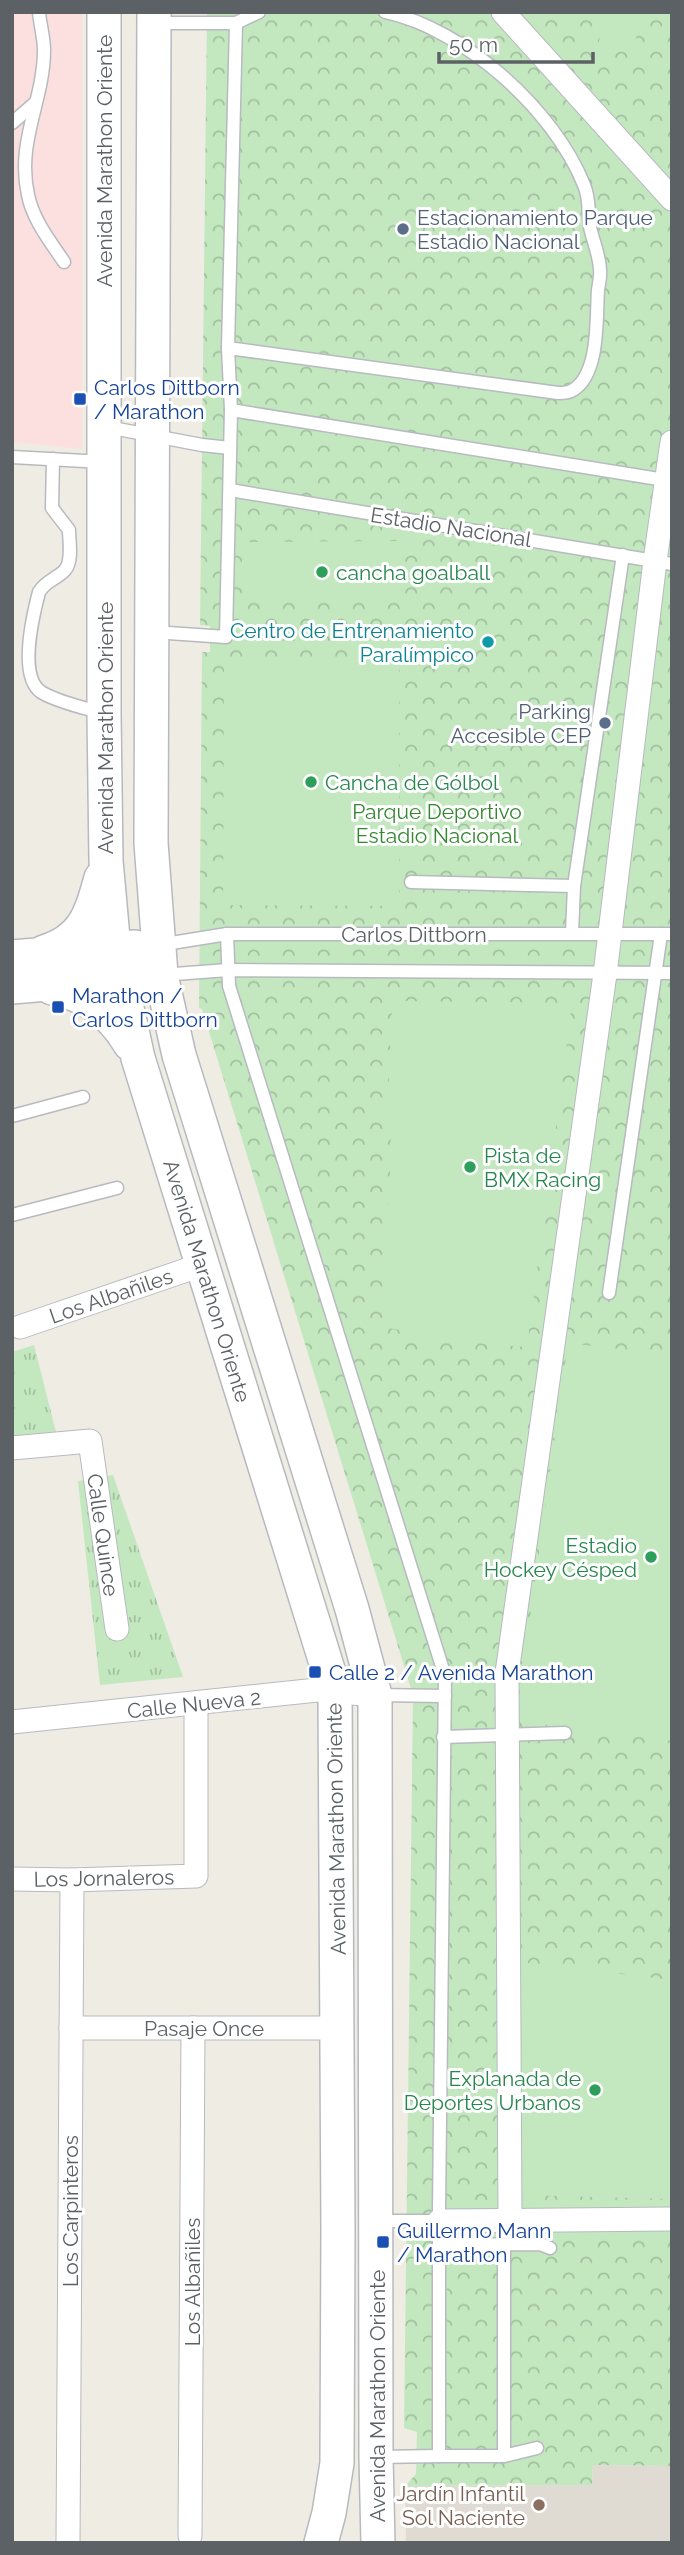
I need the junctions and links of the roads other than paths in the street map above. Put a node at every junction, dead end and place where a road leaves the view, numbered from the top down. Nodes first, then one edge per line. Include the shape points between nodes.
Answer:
1 (39, 12) edge
2 (104, 12) edge
3 (258, 12) edge
4 (385, 12) edge
5 (503, 12) edge
6 (154, 17) edge
7 (236, 23) junction
8 (35, 103) junction
9 (12, 122) edge
10 (672, 199) edge
11 (64, 262) dead end
12 (228, 348) junction
13 (231, 410) junction
14 (105, 426) junction
15 (151, 435) junction
16 (672, 442) edge
17 (230, 447) junction
18 (12, 457) edge
19 (53, 459) junction
20 (105, 462) junction
21 (669, 481) edge
22 (230, 490) junction
23 (623, 555) junction
24 (663, 562) edge
25 (151, 632) junction
26 (151, 713) junction
27 (104, 714) junction
28 (106, 861) junction
29 (411, 882) dead end
30 (574, 887) junction
31 (572, 933) junction
32 (227, 934) junction
33 (610, 934) junction
34 (667, 934) edge
35 (160, 960) junction
36 (116, 963) junction
37 (228, 970) junction
38 (24, 971) edge
39 (655, 973) junction
40 (672, 973) edge
41 (605, 974) junction
42 (138, 1058) junction
43 (83, 1097) dead end
44 (12, 1116) edge
45 (117, 1188) dead end
46 (12, 1215) edge
47 (201, 1265) junction
48 (609, 1293) dead end
49 (20, 1327) dead end
50 (296, 1432) junction
51 (259, 1446) junction
52 (12, 1448) edge
53 (117, 1629) dead end
54 (335, 1692) junction
55 (375, 1695) junction
56 (445, 1696) junction
57 (196, 1704) junction
58 (12, 1722) edge
59 (565, 1733) dead end
60 (508, 1734) junction
61 (443, 1737) junction
62 (12, 1880) edge
63 (72, 1880) junction
64 (71, 2028) junction
65 (193, 2028) junction
66 (337, 2028) junction
67 (672, 2219) edge
68 (510, 2220) junction
69 (376, 2221) junction
70 (439, 2221) junction
71 (440, 2245) junction
72 (504, 2245) junction
73 (550, 2248) dead end
74 (537, 2448) dead end
75 (439, 2456) junction
76 (504, 2456) junction
77 (376, 2457) junction
78 (190, 2536) dead end
79 (318, 2541) edge
80 (68, 2543) edge
81 (379, 2543) edge

1 - 8 lane via 44,49
2 - 14 main road, Avenida Marathon Oriente
3 - 7 lane
4 - 12 lane via 438,31 491,66 535,108 562,145 585,186 600,271 590,366 572,392 558,393
5 - 10 street
6 - 7 lane
6 - 15 main road, Avenida Marathon Oriente
7 - 12 lane
8 - 9 lane
8 - 11 lane via 24,167 28,197
12 - 13 lane
13 - 17 lane
13 - 21 lane
14 - 15 lane
14 - 20 main road, Avenida Marathon Oriente
15 - 17 lane
15 - 25 main road, Avenida Marathon Oriente
16 - 21 street
17 - 22 lane
18 - 19 lane
19 - 20 lane
19 - 27 lane via 52,508 69,530 69,560 64,571 43,584 39,592 29,673 40,691
20 - 27 main road, Avenida Marathon Oriente
21 - 24 street
22 - 23 lane, Estadio Nacional
22 - 25 lane via 226,637
23 - 24 lane, Estadio Nacional
23 - 30 lane
24 - 33 street
25 - 26 main road, Avenida Marathon Oriente
26 - 27 main road
26 - 35 main road, Avenida Marathon Oriente via 151,843
27 - 28 main road, Avenida Marathon Oriente
28 - 36 main road, Avenida Marathon Oriente
28 - 38 main road via 87,921 68,942
29 - 30 lane
30 - 31 lane
31 - 32 lane, Carlos Dittborn
31 - 33 lane, Carlos Dittborn
32 - 35 lane, Carlos Dittborn
32 - 37 lane
33 - 34 lane, Carlos Dittborn
33 - 41 street
34 - 39 lane
35 - 36 main road
35 - 37 lane, Carlos Dittborn
35 - 50 main road, Avenida Marathon Oriente via 179,1055
36 - 38 main road
36 - 42 main road, Avenida Marathon Oriente
37 - 41 lane, Carlos Dittborn
37 - 56 lane via 229,986 445,1676
38 - 42 main road via 97,1005
39 - 40 lane, Carlos Dittborn
39 - 41 lane, Carlos Dittborn
39 - 48 lane
41 - 60 street via 508,1673
42 - 47 main road, Avenida Marathon Oriente
43 - 44 lane
45 - 46 lane
47 - 49 street, Los Albañiles
47 - 51 main road, Avenida Marathon Oriente
50 - 51 main road
50 - 55 main road, Avenida Marathon Oriente
51 - 54 main road, Avenida Marathon Oriente
52 - 53 street, Calle Quince via 90,1441
54 - 55 street, Calle Nueva 2
54 - 57 street, Calle Nueva 2 via 317,1690
54 - 66 main road, Avenida Marathon Oriente
55 - 56 lane
55 - 69 main road, Avenida Marathon Oriente
56 - 61 lane
57 - 58 street, Calle Nueva 2
57 - 63 street, Los Jornaleros via 196,1876
59 - 60 lane
60 - 61 lane
60 - 68 street
61 - 70 lane
62 - 63 street, Los Jornaleros
63 - 64 street, Los Carpinteros
64 - 65 street, Pasaje Once
64 - 80 street, Los Carpinteros
65 - 66 street, Pasaje Once
65 - 78 street, Los Albañiles
66 - 79 main road, Avenida Marathon Oriente via 337,2463
67 - 68 street
68 - 70 street
69 - 70 lane
69 - 77 main road, Avenida Marathon Oriente
70 - 71 lane
71 - 72 lane
71 - 75 lane
72 - 73 lane
72 - 76 lane
74 - 76 lane
75 - 76 lane
75 - 77 lane
77 - 81 main road, Avenida Marathon Oriente

